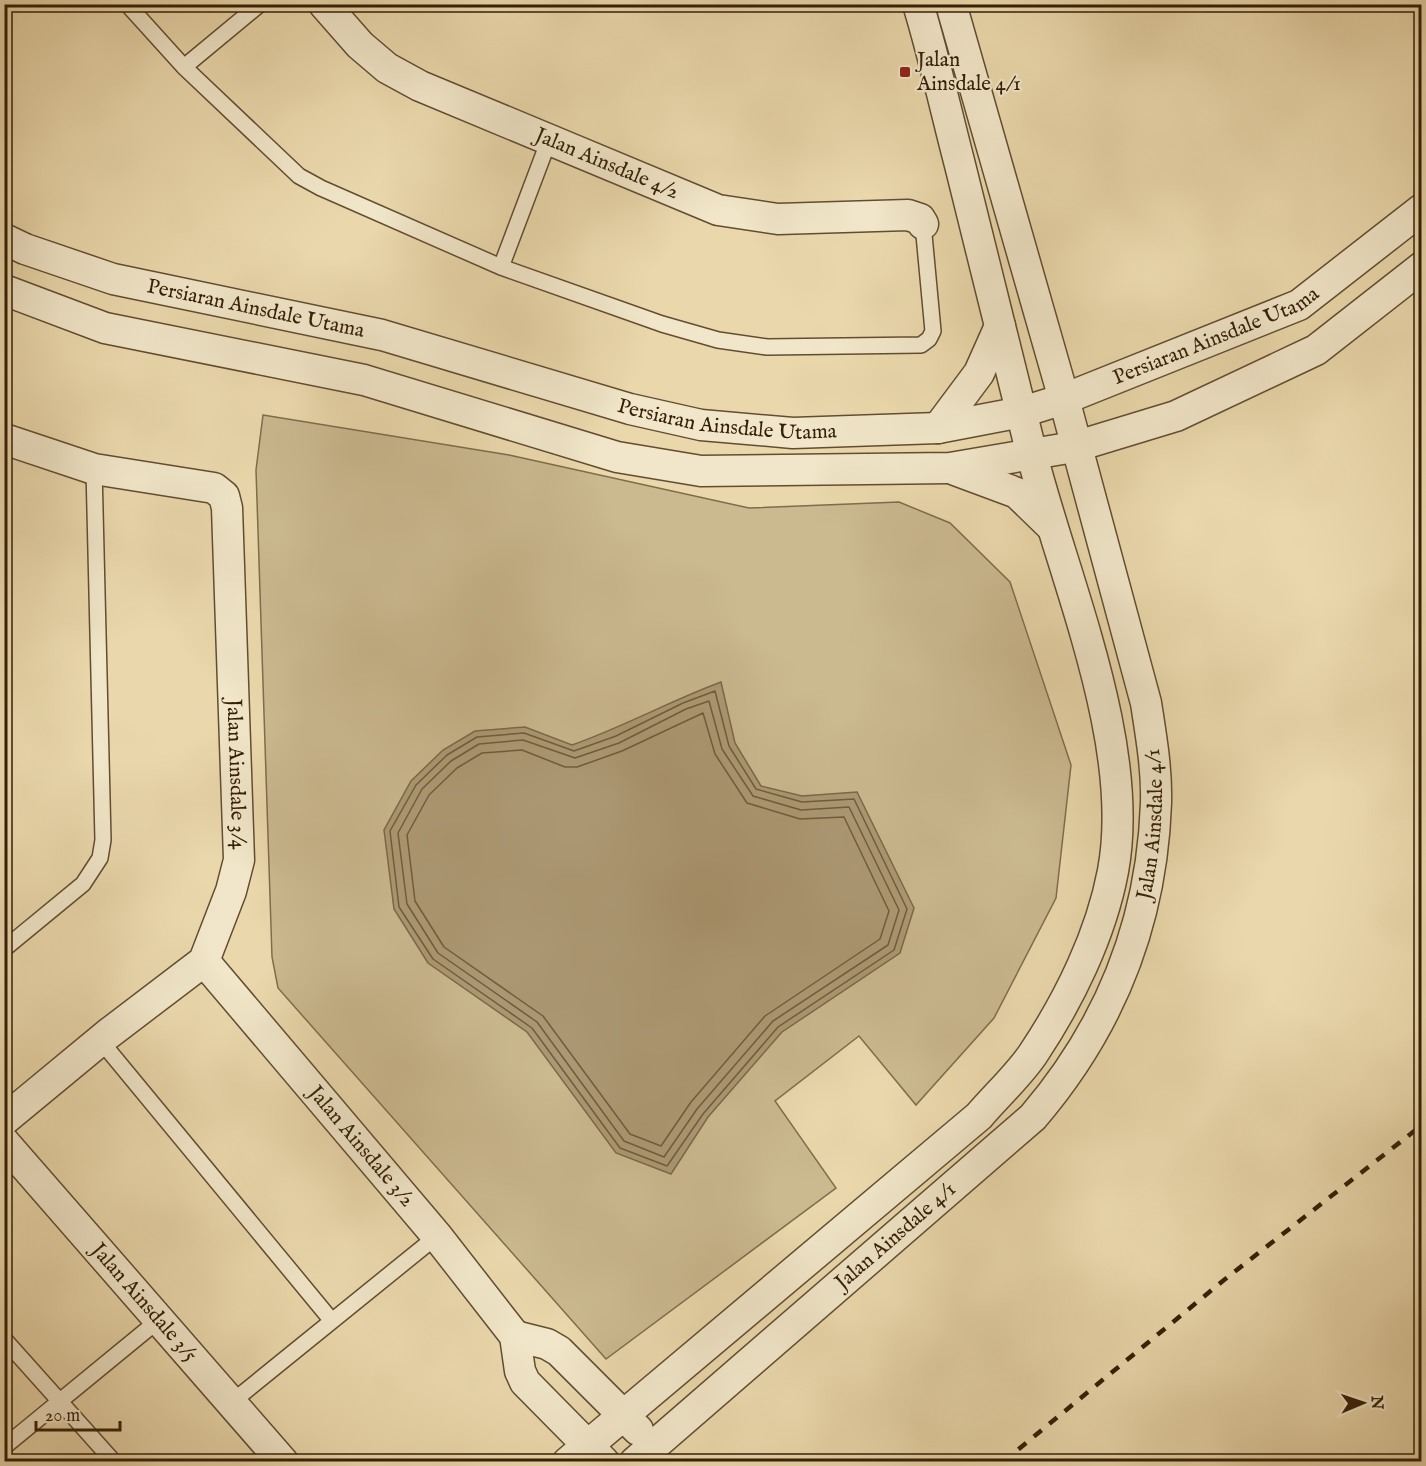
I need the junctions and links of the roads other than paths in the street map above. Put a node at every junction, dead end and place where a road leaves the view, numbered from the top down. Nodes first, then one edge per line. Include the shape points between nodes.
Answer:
1 (126, 4) edge
2 (260, 4) edge
3 (324, 4) edge
4 (918, 4) edge
5 (951, 4) edge
6 (184, 67) junction
7 (549, 140) junction
8 (1422, 209) edge
9 (924, 224) joint
10 (4, 239) edge
11 (501, 267) junction
12 (1422, 267) edge
13 (4, 290) edge
14 (1000, 326) junction
15 (1064, 399) junction
16 (1022, 412) junction
17 (938, 428) junction
18 (4, 439) edge
19 (1074, 447) junction
20 (1032, 454) junction
21 (951, 468) junction
22 (94, 469) junction
23 (1055, 530) junction
24 (4, 949) edge
25 (204, 961) junction
26 (100, 1040) junction
27 (4, 1120) edge
28 (4, 1142) edge
29 (437, 1236) junction
30 (160, 1319) junction
31 (332, 1321) junction
32 (515, 1336) junction
33 (4, 1339) edge
34 (60, 1401) junction
35 (232, 1402) junction
36 (625, 1416) junction
37 (4, 1447) edge
38 (644, 1454) edge
39 (586, 1456) edge
40 (114, 1461) edge
41 (283, 1461) edge

1 - 6 lane
2 - 6 lane
3 - 7 street, Jalan Ainsdale 4/2 via 360,45 387,68 420,86
4 - 14 street
5 - 15 street, Jalan Ainsdale 4/1
6 - 11 lane via 299,176
7 - 9 street, Jalan Ainsdale 4/2 via 718,210 778,219 908,215
7 - 11 lane
8 - 15 street, Persiaran Ainsdale Utama via 1299,305
9 - 11 lane via 933,331 921,345 767,347 718,340
10 - 17 street, Persiaran Ainsdale Utama via 113,279 381,336 630,410 701,425 793,433
12 - 19 street, Persiaran Ainsdale Utama via 1316,350 1176,416
13 - 21 street, Persiaran Ainsdale Utama via 105,327 364,380 617,457 701,471
14 - 16 street
14 - 17 street via 979,373
15 - 16 street, Persiaran Ainsdale Utama
15 - 19 street, Jalan Ainsdale 4/1
16 - 17 street, Persiaran Ainsdale Utama
16 - 20 street
18 - 22 street
19 - 20 street, Persiaran Ainsdale Utama
19 - 38 street, Jalan Ainsdale 4/1 via 1146,703 1154,754 1156,802 1145,894 1134,943 1115,992 1062,1084 1033,1117
20 - 21 street, Persiaran Ainsdale Utama
20 - 23 street
21 - 23 street via 1017,493
22 - 24 lane via 103,840 100,858 83,884
22 - 25 street, Jalan Ainsdale 3/4 via 214,488 224,496 227,508 239,860
23 - 36 street via 1107,729 1117,824 1113,870 1098,926 1069,990 1032,1055 979,1116
25 - 26 street
25 - 29 street, Jalan Ainsdale 3/2
26 - 27 street
26 - 31 lane
28 - 30 street, Jalan Ainsdale 3/5
29 - 31 lane
29 - 32 street, Jalan Ainsdale 3/2
30 - 34 lane
30 - 35 street, Jalan Ainsdale 3/5
31 - 35 lane
32 - 36 street via 559,1351
32 - 39 street, Jalan Ainsdale 3/2 via 525,1382
33 - 34 lane
34 - 37 lane
34 - 40 lane
35 - 41 street, Jalan Ainsdale 3/5
36 - 38 street
36 - 39 street

